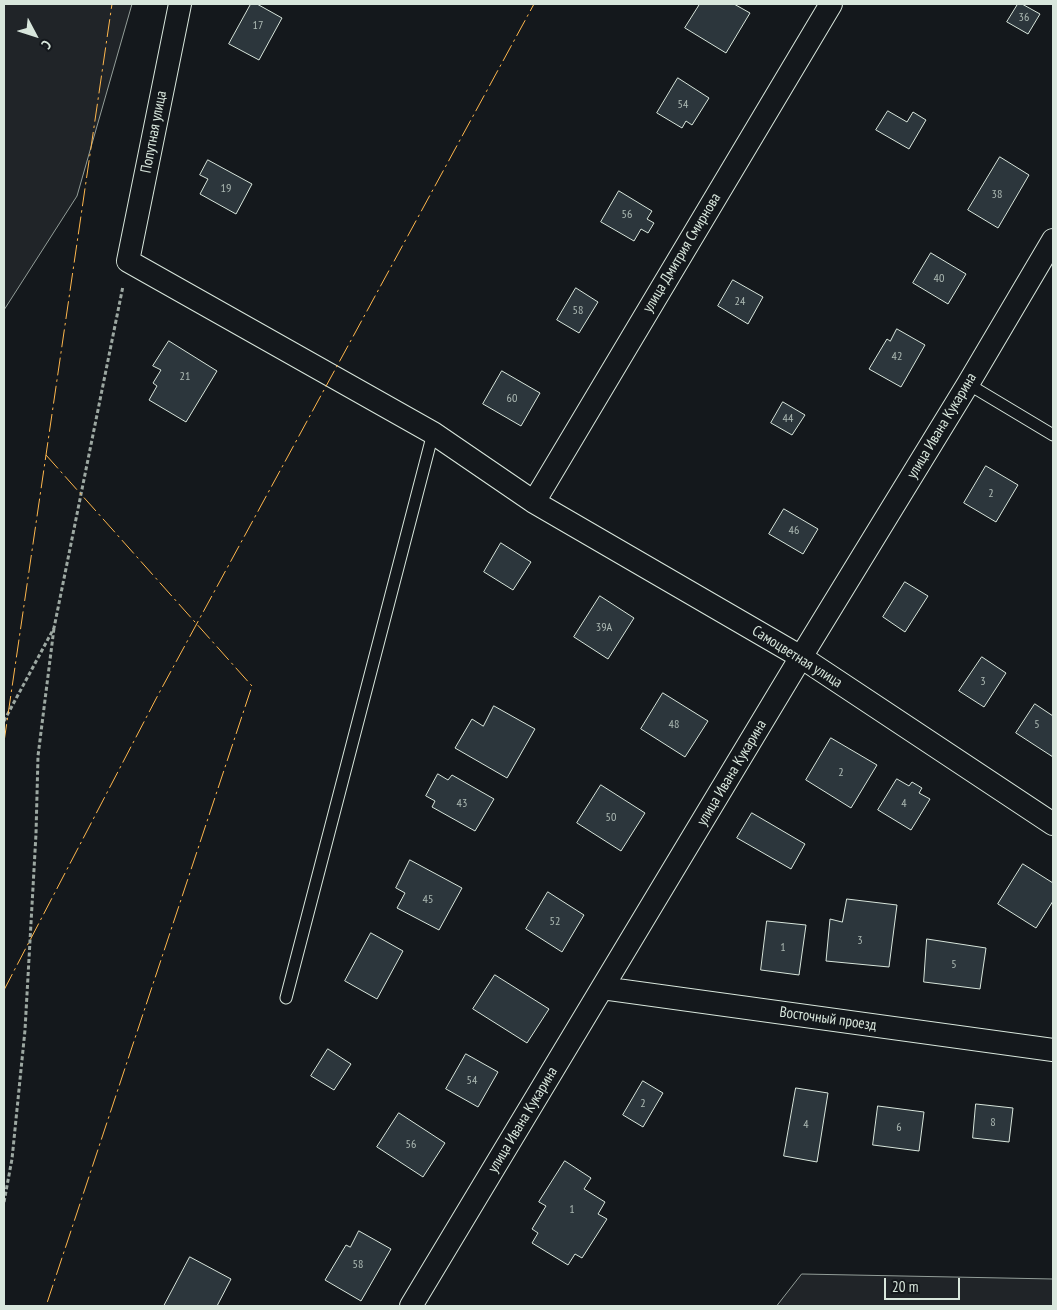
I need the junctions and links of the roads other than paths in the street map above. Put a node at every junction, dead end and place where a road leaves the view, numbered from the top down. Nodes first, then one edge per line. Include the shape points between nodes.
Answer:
1 (180, 4) edge
2 (831, 4) edge
3 (1053, 240) edge
4 (128, 261) joint
5 (968, 384) junction
6 (433, 433) junction
7 (1053, 435) edge
8 (534, 502) junction
9 (801, 657) junction
10 (1053, 824) edge
11 (602, 988) junction
12 (286, 998) dead end
13 (1053, 1050) edge
14 (411, 1306) edge

1 - 4 street, Попутная улица
2 - 8 street, улица Дмитрия Смирнова
3 - 5 street, улица Ивана Кукарина
4 - 6 street, Самоцветная улица
5 - 7 lane
5 - 9 street, улица Ивана Кукарина
6 - 8 street, Самоцветная улица
6 - 12 lane
8 - 9 street, Самоцветная улица
9 - 10 street, Самоцветная улица
9 - 11 street, улица Ивана Кукарина
11 - 13 street, Восточный проезд
11 - 14 street, улица Ивана Кукарина

